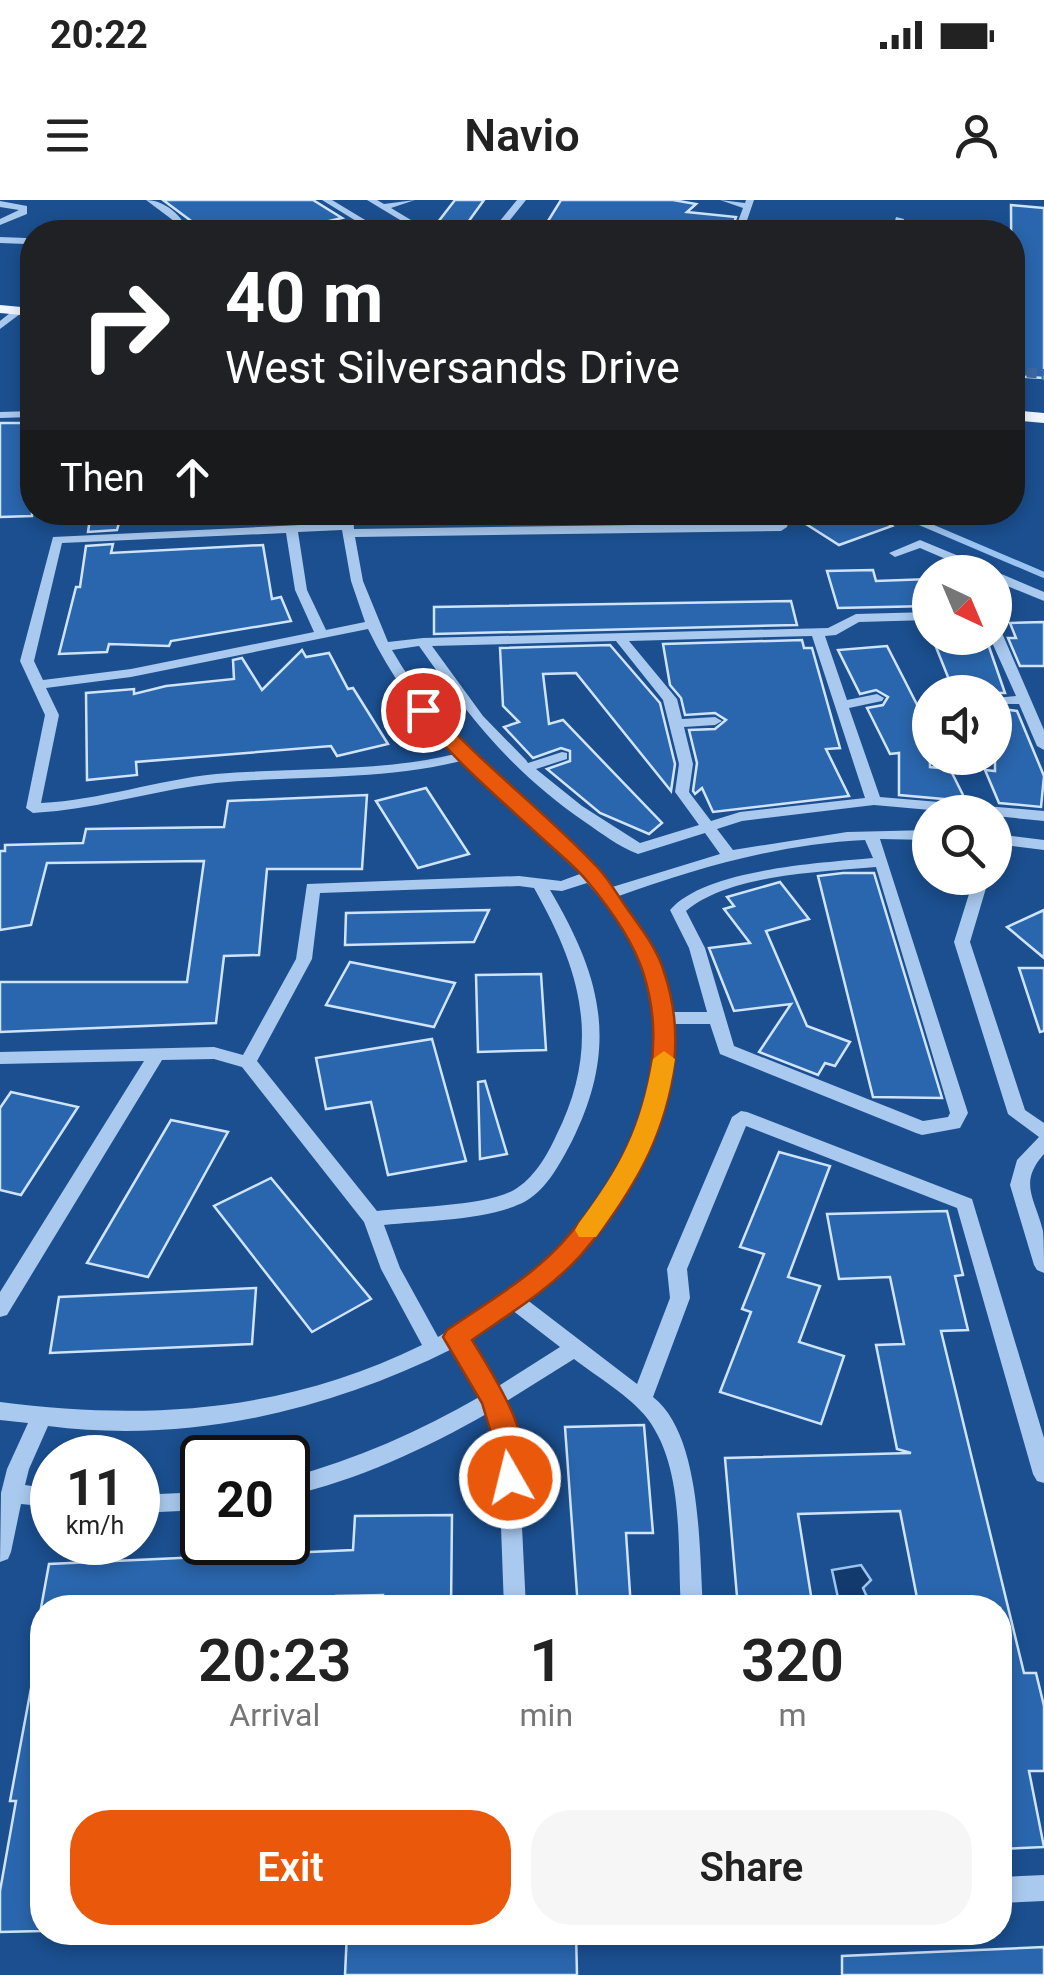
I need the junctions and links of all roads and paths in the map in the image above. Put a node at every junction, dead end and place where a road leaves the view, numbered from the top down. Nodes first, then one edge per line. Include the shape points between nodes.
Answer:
1 (150, 200) edge
2 (326, 200) edge
3 (371, 200) edge
4 (411, 200) edge
5 (522, 200) edge
6 (724, 200) edge
7 (749, 203) edge
8 (0, 204) edge
9 (383, 207) junction
10 (179, 220) edge
11 (360, 220) edge
12 (405, 220) edge
13 (506, 220) edge
14 (0, 222) edge
15 (341, 525) edge
16 (348, 525) edge
17 (379, 525) edge
18 (537, 525) edge
19 (689, 525) edge
20 (781, 525) edge
21 (291, 529) junction
22 (688, 529) junction
23 (535, 530) junction
24 (896, 553) dead end
25 (946, 555) edge
26 (1012, 583) edge
27 (1044, 597) edge
28 (912, 616) edge
29 (519, 622) dead end
30 (374, 624) junction
31 (817, 633) junction
32 (321, 634) junction
33 (620, 638) junction
34 (522, 640) junction
35 (423, 642) junction
36 (383, 648) junction
37 (1005, 655) edge
38 (38, 684) junction
39 (877, 698) dead end
40 (1012, 700) edge
41 (1024, 700) junction
42 (842, 705) junction
43 (715, 721) dead end
44 (676, 722) junction
45 (1044, 746) edge
46 (464, 756) junction
47 (562, 756) dead end
48 (526, 768) junction
49 (971, 788) dead end
50 (971, 795) edge
51 (874, 801) junction
52 (912, 804) edge
53 (1012, 813) edge
54 (1044, 816) edge
55 (708, 827) junction
56 (871, 835) junction
57 (912, 835) edge
58 (1012, 841) edge
59 (1044, 845) edge
60 (728, 854) junction
61 (882, 862) junction
62 (594, 875) junction
63 (540, 884) junction
64 (608, 894) junction
65 (976, 895) edge
66 (663, 1018) junction
67 (716, 1018) junction
68 (158, 1054) junction
69 (0, 1058) edge
70 (248, 1062) junction
71 (1044, 1132) edge
72 (1044, 1142) edge
73 (372, 1219) junction
74 (1044, 1265) edge
75 (512, 1299) junction
76 (0, 1309) edge
77 (456, 1337) junction
78 (434, 1348) junction
79 (575, 1348) junction
80 (494, 1400) junction
81 (641, 1400) junction
82 (0, 1411) edge
83 (42, 1418) junction
84 (1044, 1474) edge
85 (310, 1480) edge
86 (12, 1493) junction
87 (30, 1495) edge
88 (0, 1552) edge
89 (514, 1595) edge
90 (691, 1595) edge
91 (1044, 1888) edge
92 (1012, 1889) edge

1 - 10 street
2 - 11 street
3 - 9 street
4 - 9 street
5 - 13 street
6 - 7 street
8 - 14 street via 24,208
9 - 12 street
15 - 21 street
16 - 30 street
17 - 23 street
18 - 23 street
19 - 22 street
20 - 22 street
21 - 32 street via 302,590
21 - 38 street via 57,540 26,661
22 - 23 street
24 - 25 street via 920,544
26 - 27 street
28 - 31 street via 856,618
29 - 34 street
30 - 32 street
30 - 36 street
31 - 33 street
31 - 42 street
32 - 38 street via 131,673
33 - 34 street
33 - 44 street via 670,698
34 - 35 street
35 - 36 street
35 - 48 street via 487,729
36 - 46 street via 423,710
37 - 41 street
38 - 46 street via 52,715 33,808 77,807 217,778 434,765
39 - 42 street
40 - 41 street
41 - 45 street
42 - 51 street
43 - 44 street
44 - 55 street via 686,764 682,792
46 - 62 street
47 - 48 street
48 - 55 street via 592,822 638,849
49 - 50 street
51 - 52 street
51 - 55 street
53 - 54 street
55 - 60 street
56 - 57 street
56 - 60 street
56 - 61 street
58 - 59 street
60 - 64 street
61 - 67 street via 779,872 681,904
61 - 67 street via 959,1113 954,1124 922,1128 726,1050
62 - 63 street via 562,886
62 - 64 street
63 - 70 street via 313,888 304,958
63 - 73 street via 584,972 594,1018 592,1062 576,1119 540,1181 514,1199
64 - 66 street via 653,969
65 - 71 street via 962,942 1017,1114
66 - 67 street
66 - 75 street via 656,1106 625,1179 570,1250
68 - 69 street
68 - 70 street via 214,1053
68 - 76 street
70 - 73 street
72 - 74 street via 1023,1164 1019,1186
73 - 78 street
75 - 77 street
75 - 79 street
77 - 78 street
77 - 80 street
78 - 83 street via 339,1388 222,1416 100,1423
79 - 80 street
79 - 81 street
80 - 85 street via 437,1434
80 - 89 street via 508,1446
81 - 84 street via 680,1298 677,1269 741,1117 965,1204
81 - 90 street via 670,1431
82 - 83 street
83 - 86 street
86 - 87 street
86 - 88 street
91 - 92 street

